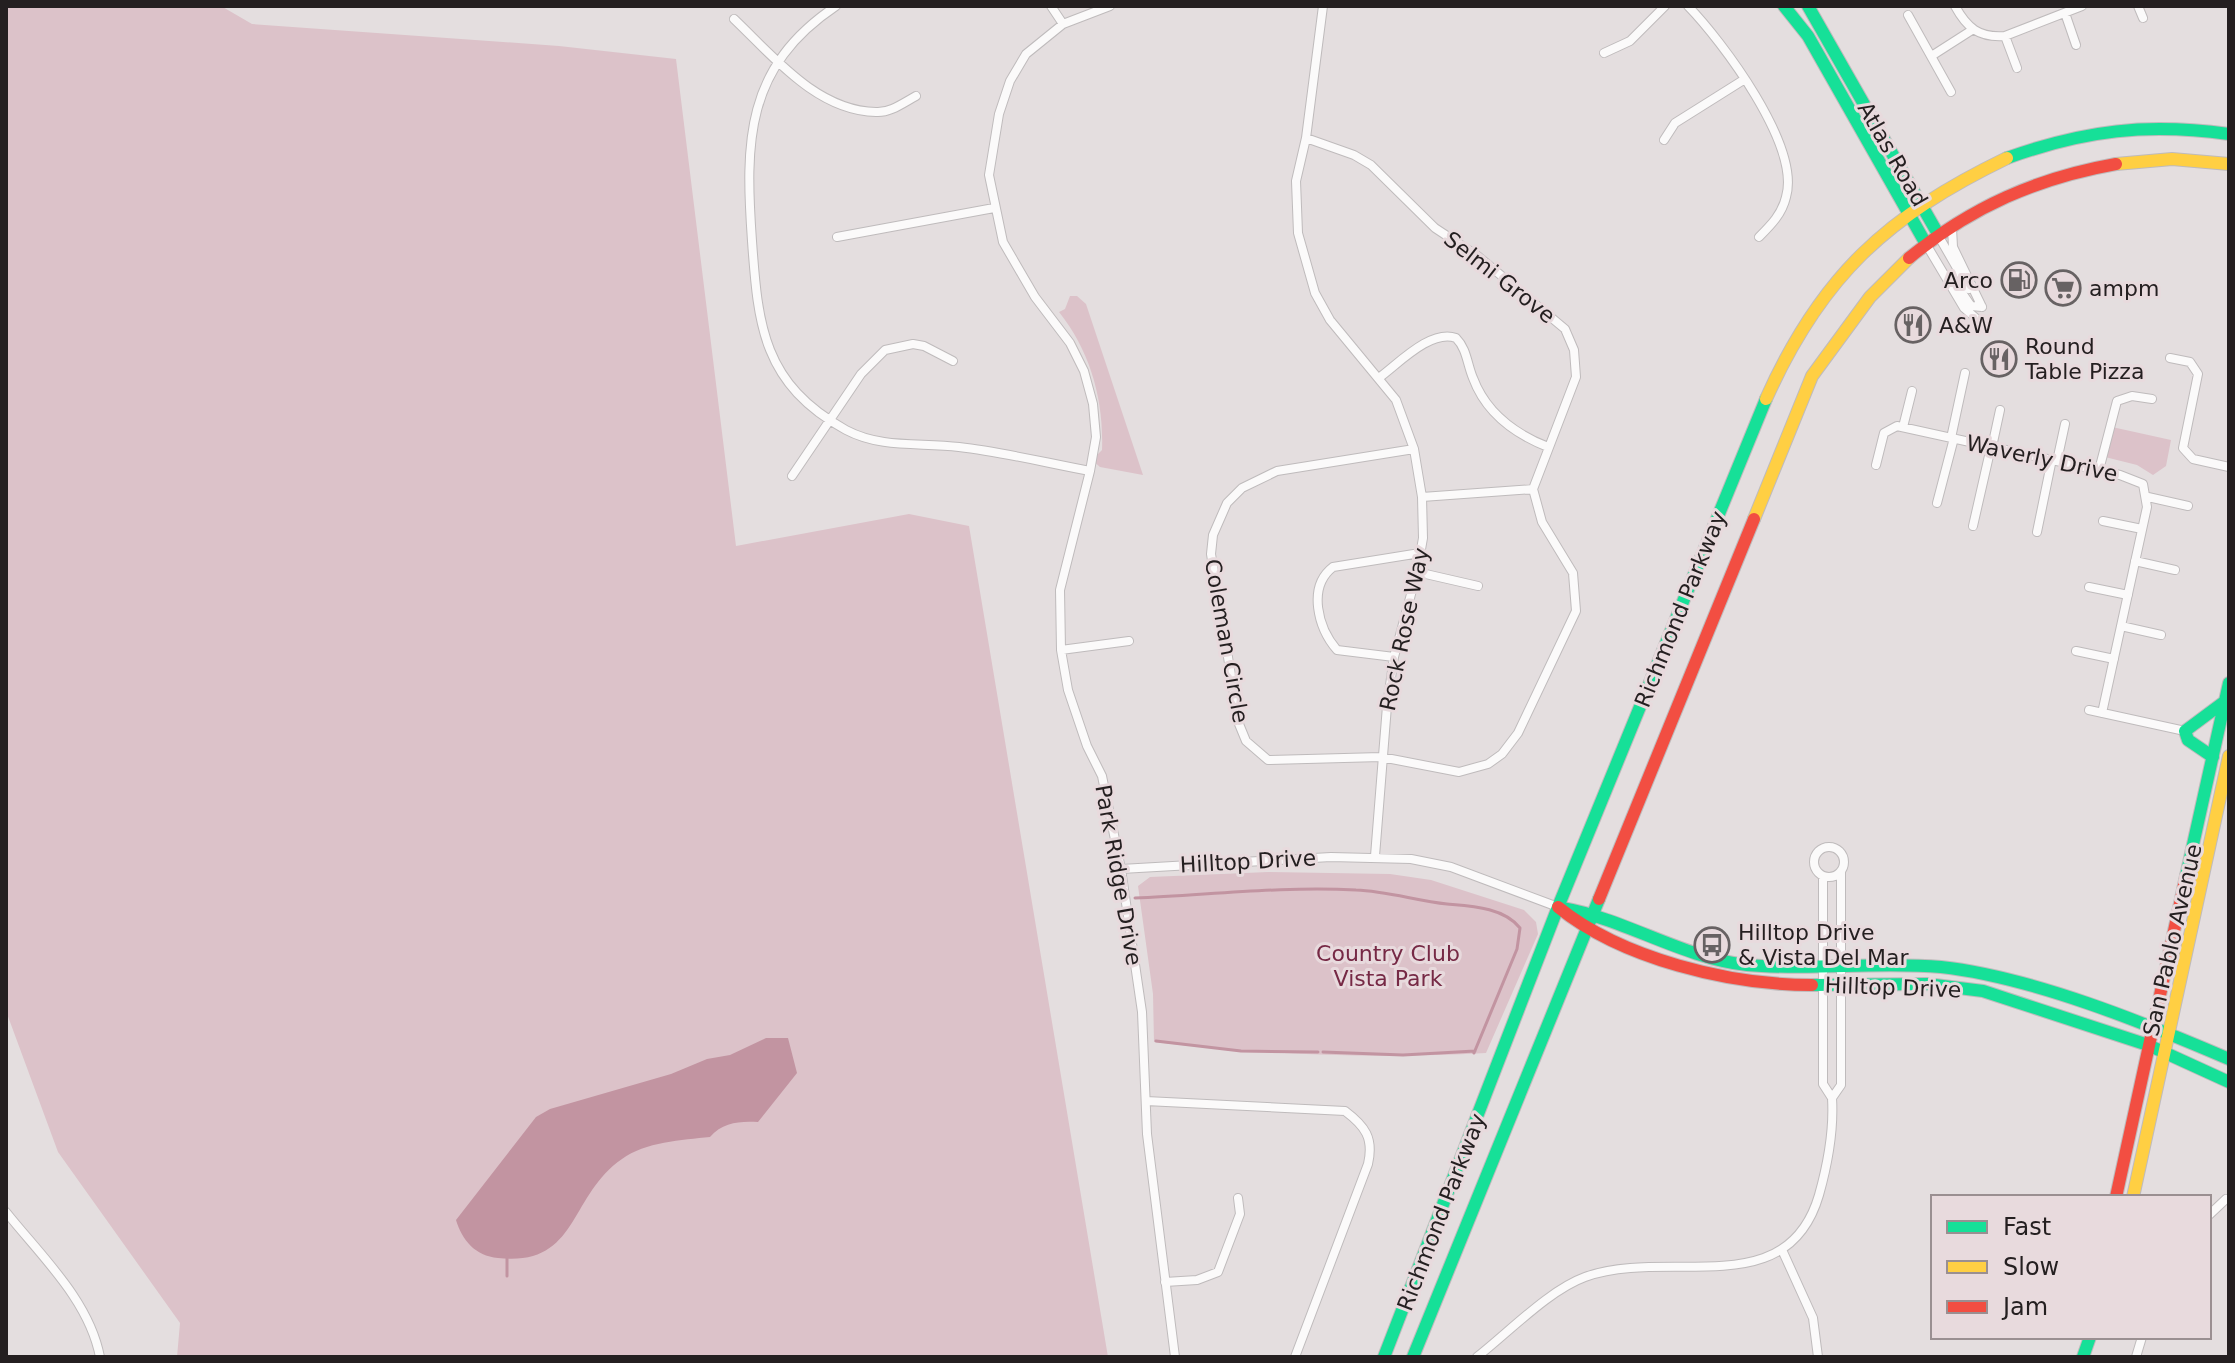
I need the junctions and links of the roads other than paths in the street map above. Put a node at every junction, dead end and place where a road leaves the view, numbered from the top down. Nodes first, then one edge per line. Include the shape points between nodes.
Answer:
1 (836, 6) edge
2 (1051, 6) edge
3 (1110, 6) edge
4 (1320, 6) edge
5 (1665, 6) edge
6 (1688, 6) edge
7 (1784, 6) edge
8 (1808, 6) edge
9 (1955, 6) edge
10 (2138, 6) edge
11 (2079, 7) edge
12 (2065, 13) junction
13 (1908, 15) dead end
14 (2143, 18) dead end
15 (734, 19) dead end
16 (1063, 24) junction
17 (1972, 30) junction
18 (2005, 36) junction
19 (2076, 45) dead end
20 (1604, 53) dead end
21 (1933, 55) junction
22 (778, 61) junction
23 (2017, 68) dead end
24 (1745, 79) junction
25 (1951, 92) dead end
26 (916, 96) dead end
27 (2229, 134) edge
28 (1306, 138) junction
29 (1664, 140) dead end
30 (2229, 164) edge
31 (1922, 203) junction
32 (994, 208) junction
33 (1909, 213) junction
34 (1956, 219) junction
35 (1938, 234) junction
36 (837, 237) dead end
37 (1759, 237) dead end
38 (1926, 244) junction
39 (1948, 281) junction
40 (1979, 300) junction
41 (1977, 319) dead end
42 (2170, 358) dead end
43 (953, 361) dead end
44 (1965, 373) dead end
45 (1380, 377) junction
46 (1912, 391) dead end
47 (2152, 399) dead end
48 (2000, 410) dead end
49 (831, 420) junction
50 (2065, 424) dead end
51 (1900, 427) junction
52 (1952, 438) junction
53 (1548, 447) junction
54 (1992, 447) junction
55 (1414, 449) junction
56 (2055, 460) junction
57 (1876, 465) dead end
58 (2229, 467) edge
59 (2099, 470) junction
60 (1090, 471) junction
61 (792, 476) dead end
62 (1533, 489) junction
63 (1422, 497) junction
64 (2148, 497) junction
65 (1937, 503) dead end
66 (2188, 506) dead end
67 (2103, 521) dead end
68 (1973, 526) dead end
69 (2142, 529) junction
70 (2037, 532) dead end
71 (1420, 553) junction
72 (2135, 561) junction
73 (2175, 570) dead end
74 (1417, 572) junction
75 (1478, 586) dead end
76 (2089, 587) dead end
77 (2128, 595) junction
78 (2121, 626) junction
79 (2161, 635) dead end
80 (1129, 641) dead end
81 (1061, 650) junction
82 (2076, 651) dead end
83 (1394, 657) junction
84 (2114, 659) junction
85 (2229, 683) edge
86 (2226, 700) junction
87 (2089, 710) dead end
88 (2102, 713) junction
89 (2185, 731) junction
90 (2229, 756) edge
91 (1381, 757) junction
92 (2213, 757) junction
93 (1375, 856) junction
94 (1121, 869) junction
95 (1841, 871) junction
96 (1823, 876) junction
97 (1558, 907) junction
98 (1592, 913) junction
99 (1585, 929) junction
100 (1824, 967) junction
101 (1842, 967) junction
102 (1823, 985) junction
103 (1842, 985) junction
104 (2152, 1026) junction
105 (2168, 1033) junction
106 (2148, 1045) junction
107 (2164, 1051) junction
108 (2229, 1059) edge
109 (2229, 1082) edge
110 (1832, 1098) junction
111 (1146, 1101) junction
112 (2116, 1195) edge
113 (2133, 1195) edge
114 (1238, 1198) dead end
115 (2226, 1199) dead end
116 (6, 1212) edge
117 (2211, 1213) edge
118 (1783, 1252) junction
119 (1165, 1282) junction
120 (100, 1357) edge
121 (1175, 1357) edge
122 (1295, 1357) edge
123 (1384, 1357) edge
124 (1413, 1357) edge
125 (1477, 1357) edge
126 (1818, 1357) edge

1 - 22 street via 808,25
2 - 16 street
3 - 16 street, Park Ridge Drive
4 - 28 street, Rock Rose Way
5 - 20 street via 1630,41
6 - 24 street
7 - 33 main road, Atlas Road via 1808,36
8 - 31 main road, Atlas Road
9 - 17 street
10 - 14 street
11 - 12 street
12 - 18 street
12 - 19 street
13 - 21 street
15 - 22 street
16 - 32 street, Park Ridge Drive via 1026,54 1010,81 992,143
17 - 18 street
17 - 21 street
18 - 23 street
21 - 25 street
22 - 26 street via 809,88 841,105 877,112
22 - 49 street via 756,107 748,147 757,313 779,371
24 - 29 street via 1675,123
24 - 37 street via 1770,124 1788,178 1780,212
27 - 31 main road, Richmond Parkway via 2174,128 2084,137 2009,157
28 - 45 street, Rock Rose Way via 1295,206 1304,262 1330,320
28 - 53 street, Selmi Grove via 1371,165 1435,228 1479,257 1565,329 1574,350 1576,377
30 - 34 main road, Richmond Parkway via 2144,159 2077,170 2001,194
31 - 33 main road, Richmond Parkway
31 - 35 main road, Atlas Road
32 - 36 street
32 - 60 street, Park Ridge Drive via 1018,270 1084,371 1096,437
33 - 38 main road, Atlas Road
33 - 97 main road, Richmond Parkway via 1834,283 1784,357
34 - 35 main road, Richmond Parkway
34 - 40 street, Atlas Road via 1953,247
35 - 38 main road, Richmond Parkway
35 - 40 street, Atlas Road
38 - 39 street, Atlas Road
38 - 98 main road, Richmond Parkway via 1863,303 1812,376
39 - 40 street, Atlas Road via 1971,306 1982,307
39 - 41 street, Atlas Road
42 - 58 street via 2190,362 2198,374 2183,448 2193,459
43 - 49 street via 913,344 885,350 861,374
44 - 52 street
45 - 53 street via 1439,336 1456,338 1490,409 1517,432
45 - 55 street, Rock Rose Way via 1396,400
46 - 51 street
47 - 59 street via 2128,396 2117,401
48 - 54 street
49 - 60 street via 883,442 975,449
49 - 61 street
50 - 56 street
51 - 52 street, Waverly Drive
51 - 57 street via 1884,433
52 - 54 street, Waverly Drive
52 - 65 street
53 - 62 street, Selmi Grove
54 - 56 street, Waverly Drive
54 - 68 street
55 - 63 street, Rock Rose Way
55 - 91 street, Coleman Circle via 1259,477 1227,503 1213,535 1211,554 1246,741 1256,753 1276,761
56 - 59 street, Waverly Drive
56 - 70 street
59 - 64 street, Waverly Drive via 2137,479
60 - 81 street, Park Ridge Drive via 1060,590
62 - 63 street
62 - 91 street via 1542,522 1573,573 1576,611 1518,733 1488,764 1459,772
63 - 71 street, Rock Rose Way
64 - 66 street
64 - 69 street
67 - 69 street
69 - 72 street
71 - 74 street, Rock Rose Way
71 - 83 street via 1333,567 1316,586 1327,638 1337,650
72 - 73 street
72 - 77 street
74 - 75 street
74 - 83 street, Rock Rose Way
76 - 77 street
77 - 78 street
78 - 79 street
78 - 84 street
80 - 81 street
81 - 94 street, Park Ridge Drive via 1068,690 1102,776
82 - 84 street
83 - 91 street, Rock Rose Way
84 - 88 street
85 - 86 main road, San Pablo Avenue
86 - 89 main road
86 - 92 main road, San Pablo Avenue
87 - 88 street
88 - 89 street
89 - 92 main road via 2192,743
90 - 105 main road, San Pablo Avenue
91 - 93 street, Rock Rose Way
92 - 104 main road, San Pablo Avenue
93 - 94 street, Hilltop Drive
93 - 97 street, Hilltop Drive via 1451,867
94 - 111 street, Park Ridge Drive via 1142,1012
95 - 96 street
95 - 96 street via 1842,854 1828,846 1814,857
95 - 101 street
96 - 100 street
97 - 98 main road, Hilltop Drive
97 - 99 main road, Hilltop Drive
97 - 123 main road, Richmond Parkway
98 - 99 main road, Richmond Parkway
98 - 100 main road, Hilltop Drive via 1726,962
99 - 102 main road, Hilltop Drive via 1706,975 1751,983
99 - 124 main road, Richmond Parkway
100 - 101 main road, Hilltop Drive
100 - 102 street
101 - 103 street
101 - 104 main road, Hilltop Drive via 1972,971
102 - 103 main road, Hilltop Drive
102 - 110 street via 1823,1084
103 - 106 main road, Hilltop Drive via 1927,984 1983,991
103 - 110 street via 1841,1085
104 - 105 main road, Hilltop Drive
104 - 106 main road, San Pablo Avenue
105 - 107 main road, San Pablo Avenue
105 - 108 main road, Hilltop Drive
106 - 107 main road, Hilltop Drive
106 - 112 main road, San Pablo Avenue
107 - 109 main road, Hilltop Drive
107 - 113 main road, San Pablo Avenue
110 - 118 street via 1829,1154 1814,1211
111 - 119 street, Park Ridge Drive
111 - 122 street via 1345,1111 1366,1129 1371,1140 1368,1164
114 - 119 street via 1240,1214 1218,1272
115 - 117 street
116 - 120 street via 74,1296
118 - 125 street via 1741,1264 1647,1265 1583,1278
118 - 126 street via 1813,1318
119 - 121 street, Park Ridge Drive

